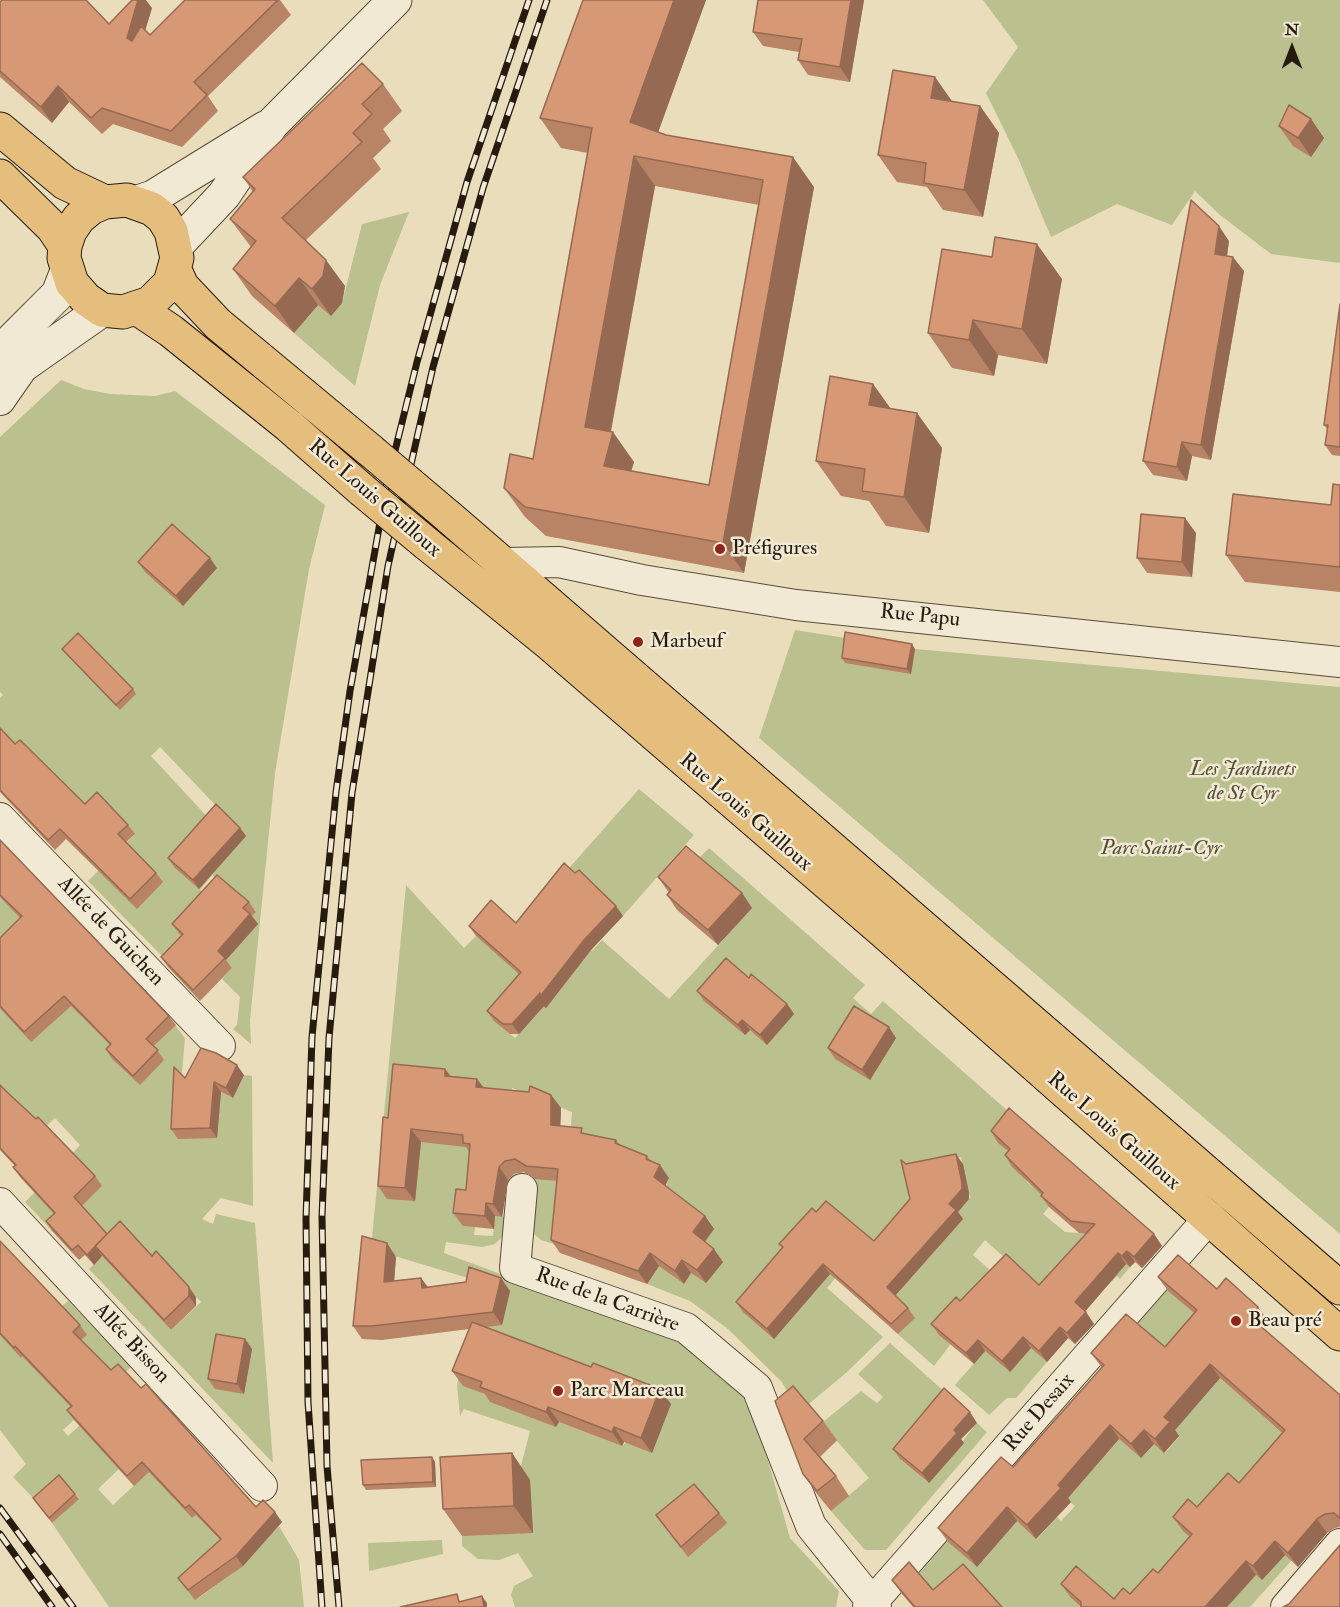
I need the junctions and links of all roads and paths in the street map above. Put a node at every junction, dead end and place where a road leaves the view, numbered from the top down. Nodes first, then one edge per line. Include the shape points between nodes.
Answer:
1 (395, 0) edge
2 (272, 124) junction
3 (0, 129) edge
4 (0, 176) edge
5 (105, 201) junction
6 (138, 202) junction
7 (66, 258) junction
8 (175, 258) junction
9 (138, 309) junction
10 (102, 310) junction
11 (8, 363) edge
12 (0, 400) edge
13 (503, 563) junction
14 (1340, 662) edge
15 (0, 818) edge
16 (220, 1046) dead end
17 (522, 1189) dead end
18 (0, 1203) edge
19 (1210, 1217) junction
20 (1340, 1288) edge
21 (1340, 1334) edge
22 (262, 1485) dead end
23 (1340, 1544) edge
24 (872, 1605) edge
25 (1286, 1607) edge

1 - 2 street
2 - 6 street via 153,197
2 - 8 street
3 - 5 main road via 65,183
4 - 7 main road via 53,228
5 - 6 main road
5 - 7 main road via 79,218 70,231
6 - 8 main road via 163,218
7 - 10 main road via 78,292
7 - 11 street via 58,294
8 - 9 main road via 161,294
8 - 13 main road, Rue Louis Guilloux, bridge via 182,286 218,324
9 - 10 main road
9 - 19 main road, Rue Louis Guilloux, bridge via 289,426 551,645
10 - 11 street
11 - 12 street
13 - 14 street, Rue Papu via 559,562 796,605
13 - 20 main road, Rue Louis Guilloux
15 - 16 street, Allée de Guichen
17 - 24 street, Rue de la Carrière via 515,1268 686,1328 757,1388 811,1527
18 - 22 street, Allée Bisson
19 - 21 main road, Rue Louis Guilloux
19 - 24 street, Rue Desaix
23 - 25 street

